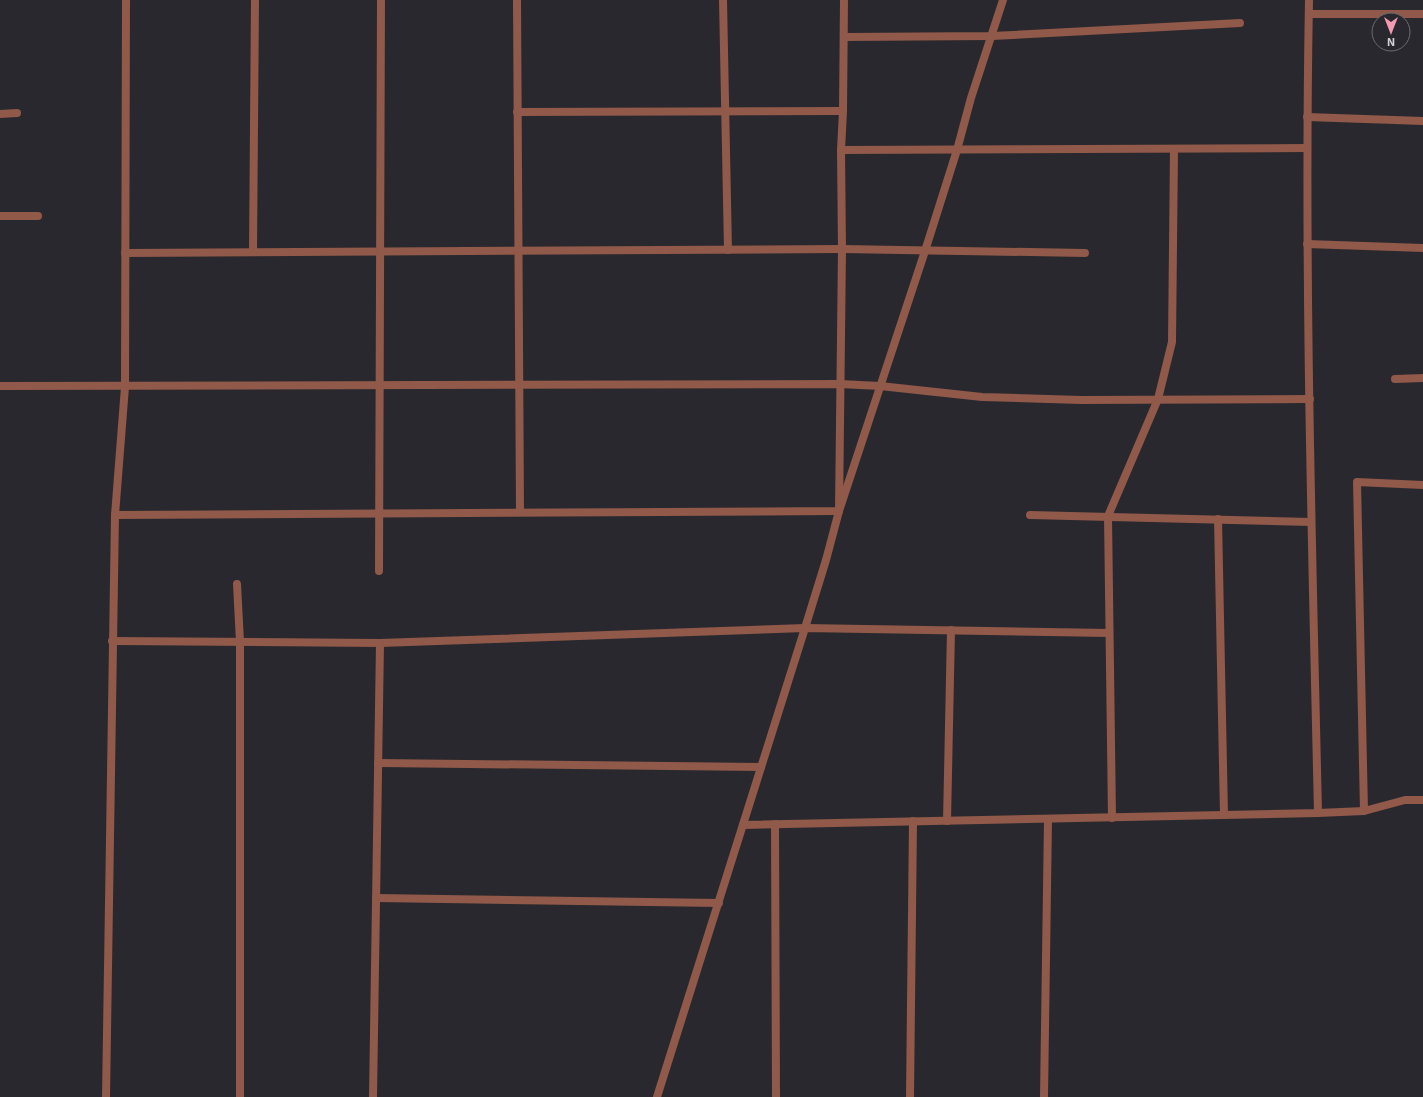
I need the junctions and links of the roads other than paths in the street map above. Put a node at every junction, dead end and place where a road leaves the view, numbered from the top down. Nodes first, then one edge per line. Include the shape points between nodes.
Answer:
1 (126, 0) edge
2 (256, 0) edge
3 (381, 0) edge
4 (517, 0) edge
5 (723, 0) edge
6 (844, 0) edge
7 (1003, 0) edge
8 (1309, 0) edge
9 (1308, 14) junction
10 (1423, 14) edge
11 (1240, 23) dead end
12 (992, 36) junction
13 (844, 37) junction
14 (843, 111) junction
15 (518, 112) junction
16 (725, 112) junction
17 (17, 113) dead end
18 (0, 114) edge
19 (1307, 117) junction
20 (1423, 121) edge
21 (1306, 148) junction
22 (1174, 149) junction
23 (841, 150) junction
24 (957, 150) junction
25 (0, 216) edge
26 (38, 216) dead end
27 (1307, 244) junction
28 (1423, 248) edge
29 (842, 249) junction
30 (728, 250) junction
31 (518, 251) junction
32 (925, 251) junction
33 (253, 252) junction
34 (380, 252) junction
35 (125, 253) junction
36 (1085, 253) dead end
37 (1423, 378) edge
38 (1395, 379) dead end
39 (840, 384) junction
40 (519, 385) junction
41 (0, 386) edge
42 (379, 386) junction
43 (880, 386) junction
44 (125, 387) junction
45 (1310, 398) junction
46 (1158, 399) junction
47 (1423, 485) edge
48 (839, 511) junction
49 (520, 512) junction
50 (379, 513) junction
51 (115, 515) junction
52 (1030, 515) dead end
53 (1108, 516) junction
54 (1218, 520) junction
55 (1311, 522) junction
56 (379, 571) dead end
57 (237, 584) dead end
58 (805, 628) junction
59 (951, 630) junction
60 (1109, 632) junction
61 (112, 641) junction
62 (240, 642) junction
63 (380, 643) junction
64 (378, 763) junction
65 (761, 767) junction
66 (1423, 800) edge
67 (1364, 811) junction
68 (1318, 813) junction
69 (1224, 815) junction
70 (1112, 818) junction
71 (1048, 819) junction
72 (947, 821) junction
73 (913, 822) junction
74 (775, 824) junction
75 (743, 825) junction
76 (376, 898) junction
77 (718, 903) junction
78 (106, 1097) edge
79 (240, 1097) edge
80 (373, 1097) edge
81 (657, 1097) edge
82 (776, 1097) edge
83 (910, 1097) edge
84 (1044, 1097) edge

1 - 35 street
2 - 33 street
3 - 34 street
4 - 15 street
5 - 16 street
6 - 13 street
7 - 12 street
8 - 9 street
9 - 10 street
9 - 19 street
11 - 12 street
12 - 13 street
12 - 24 street
13 - 14 street
14 - 16 street
14 - 23 street
15 - 16 street
15 - 31 street
16 - 30 street
17 - 18 street
19 - 20 street
19 - 21 street
21 - 22 street
21 - 27 street
22 - 24 street
22 - 46 street via 1172,342
23 - 24 street
23 - 29 street
24 - 32 street
25 - 26 street
27 - 28 street
27 - 45 street
29 - 30 street
29 - 32 street
29 - 39 street
30 - 31 street
31 - 34 street
31 - 40 street
32 - 36 street
32 - 43 street
33 - 34 street
33 - 35 street
34 - 42 street
35 - 44 street
37 - 38 street
39 - 40 street
39 - 43 street
39 - 48 street
40 - 42 street
40 - 49 street
41 - 44 street
42 - 44 street
42 - 50 street
43 - 46 street via 982,397
43 - 48 street
44 - 51 street
45 - 46 street
45 - 55 street
46 - 53 street
47 - 67 street via 1357,482
48 - 49 street
48 - 58 street
49 - 50 street
50 - 51 street
50 - 56 street
51 - 61 street
52 - 53 street
53 - 54 street
53 - 60 street
54 - 55 street
54 - 69 street
55 - 68 street
57 - 62 street
58 - 59 street
58 - 63 street
58 - 65 street
59 - 60 street
59 - 72 street
60 - 70 street
61 - 62 street
61 - 78 street
62 - 63 street
62 - 79 street
63 - 64 street
64 - 65 street
64 - 76 street
65 - 75 street
66 - 67 street via 1406,800
67 - 68 street
68 - 69 street
69 - 70 street
70 - 71 street
71 - 72 street
71 - 84 street
72 - 73 street
73 - 74 street
73 - 83 street
74 - 75 street
74 - 82 street
75 - 77 street
76 - 77 street
76 - 80 street
77 - 81 street

